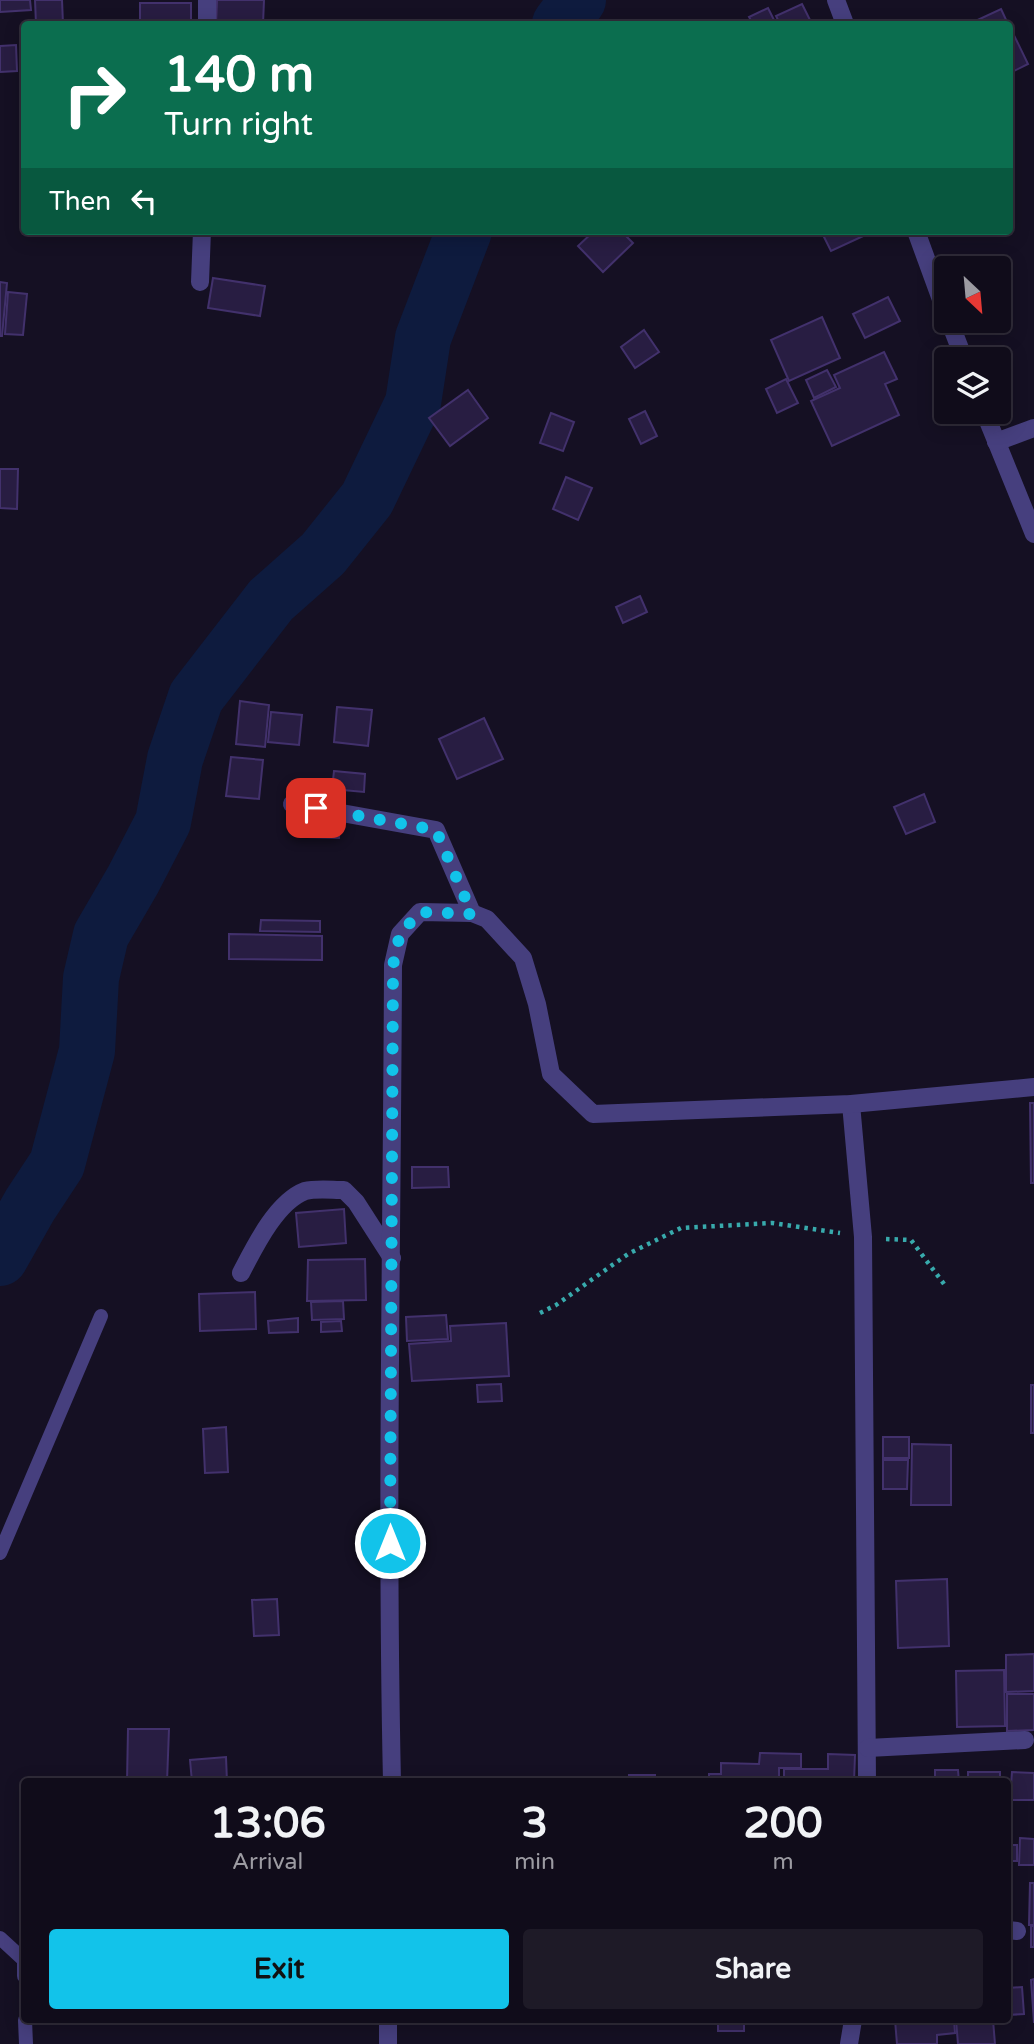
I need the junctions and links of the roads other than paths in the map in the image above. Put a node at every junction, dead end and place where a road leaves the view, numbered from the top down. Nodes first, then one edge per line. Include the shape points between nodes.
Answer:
1 (207, 0) edge
2 (836, 0) edge
3 (207, 21) edge
4 (844, 21) edge
5 (202, 235) edge
6 (917, 235) edge
7 (934, 280) edge
8 (201, 282) dead end
9 (989, 424) edge
10 (1034, 428) edge
11 (996, 442) junction
12 (1034, 534) edge
13 (292, 804) dead end
14 (472, 914) junction
15 (1034, 1087) edge
16 (851, 1104) junction
17 (392, 1258) junction
18 (241, 1273) dead end
19 (101, 1316) dead end
20 (0, 1553) edge
21 (1026, 1740) dead end
22 (868, 1748) junction
23 (392, 1778) edge
24 (867, 1778) edge
25 (0, 1938) edge
26 (21, 1957) edge
27 (25, 2023) edge
28 (388, 2023) edge
29 (852, 2023) edge
30 (26, 2044) edge
31 (388, 2044) edge
32 (849, 2044) edge

1 - 3 street
2 - 4 street
5 - 8 street
6 - 7 street
9 - 11 street
10 - 11 street
11 - 12 street
13 - 14 street via 436,830
14 - 16 street via 487,919 523,958 551,1074 593,1114
14 - 17 street via 420,912 400,934 393,965
15 - 16 street
16 - 22 street via 863,1237
17 - 18 street via 344,1190 306,1191 274,1218
17 - 23 street
19 - 20 lane
21 - 22 street
22 - 24 street
25 - 26 lane
27 - 30 lane
28 - 31 street
29 - 32 street

